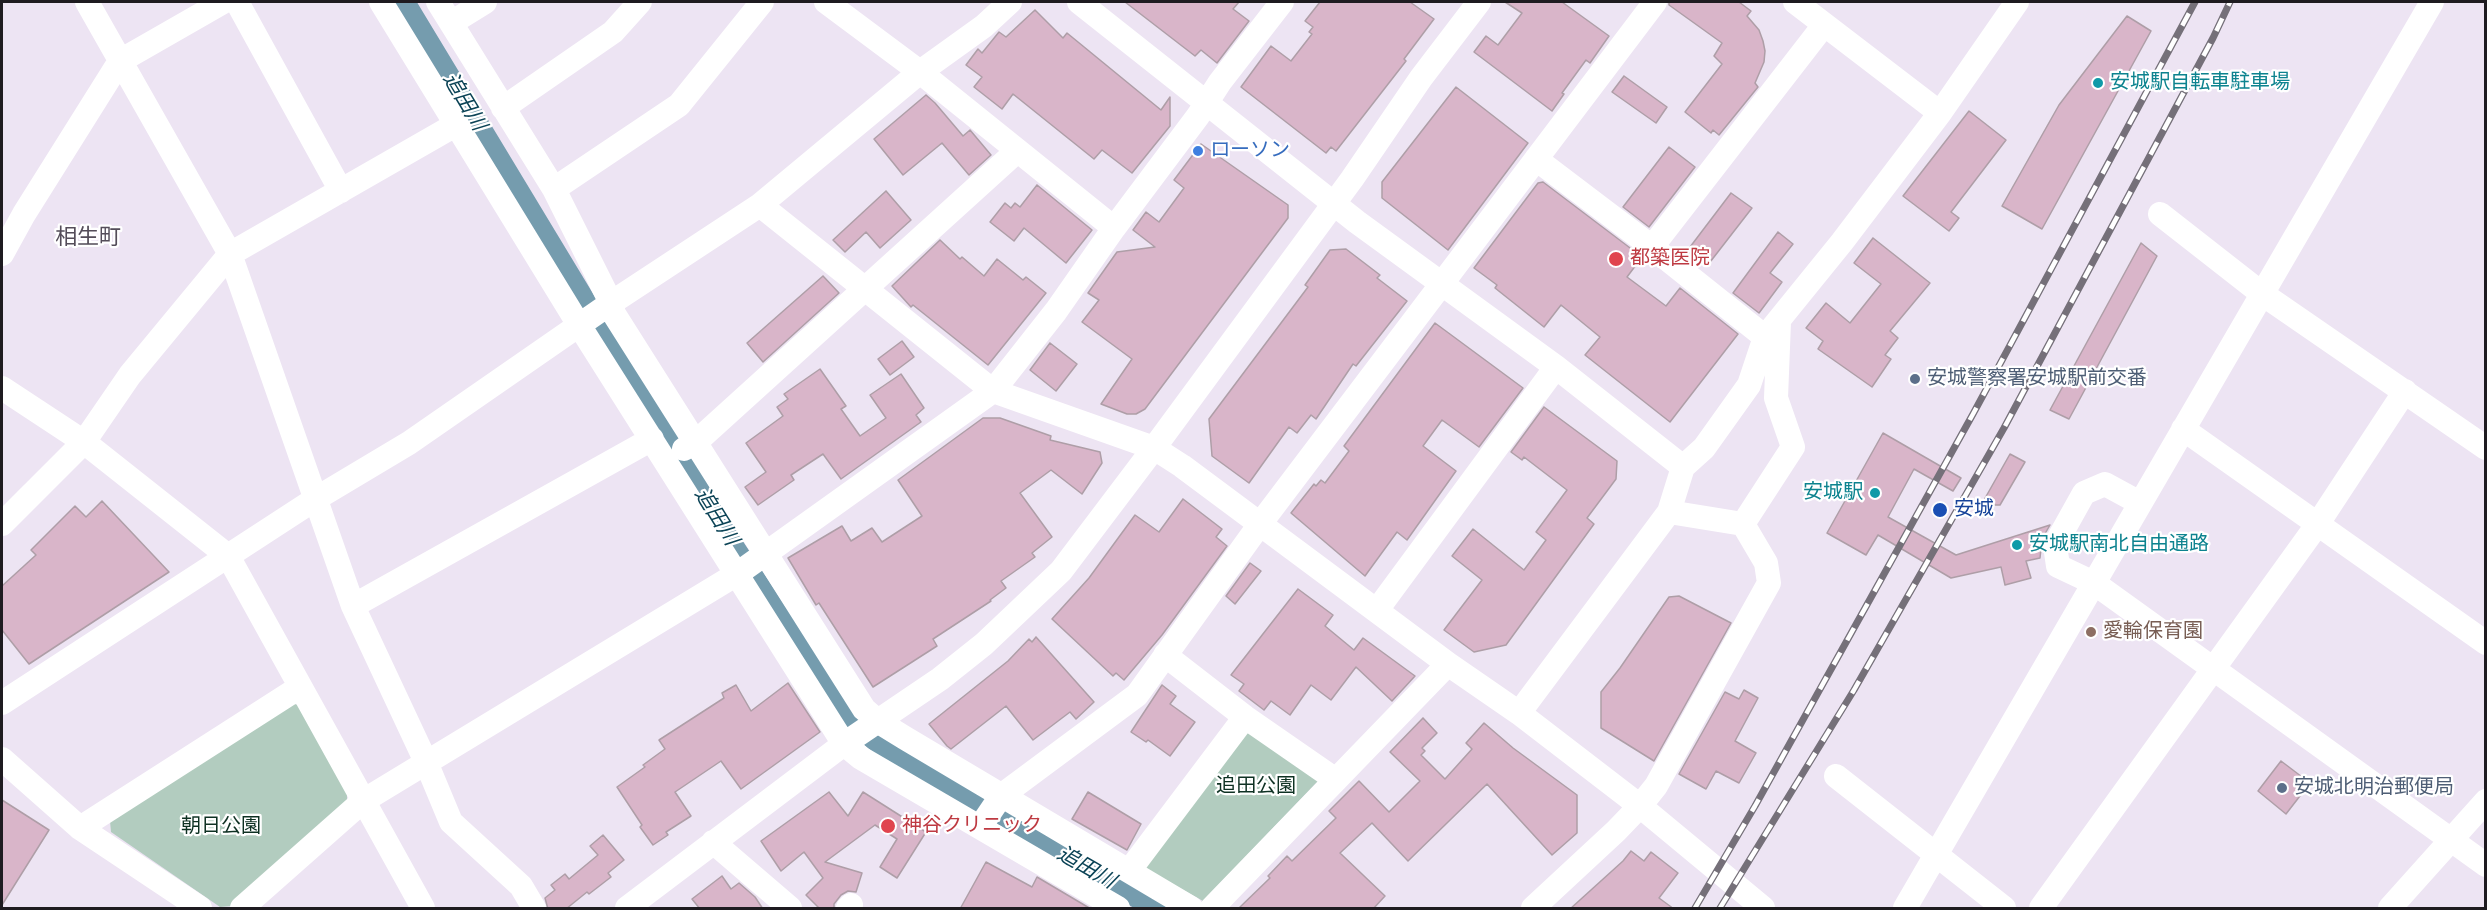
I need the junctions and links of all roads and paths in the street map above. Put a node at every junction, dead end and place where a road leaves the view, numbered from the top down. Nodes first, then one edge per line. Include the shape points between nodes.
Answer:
1 (87, 2) edge
2 (223, 2) edge
3 (237, 2) edge
4 (381, 2) edge
5 (438, 2) edge
6 (484, 2) edge
7 (640, 2) edge
8 (762, 2) edge
9 (826, 2) edge
10 (1010, 2) edge
11 (1079, 2) edge
12 (1282, 2) edge
13 (1479, 2) edge
14 (1655, 2) edge
15 (1795, 2) edge
16 (2017, 2) edge
17 (2432, 2) edge
18 (451, 23) junction
19 (1824, 25) junction
20 (120, 62) junction
21 (920, 72) junction
22 (1207, 103) junction
23 (504, 108) junction
24 (1940, 113) junction
25 (457, 124) junction
26 (1017, 151) junction
27 (1536, 159) junction
28 (554, 189) junction
29 (341, 191) junction
30 (1333, 203) junction
31 (760, 205) junction
32 (2160, 214) dead end
33 (1114, 228) junction
34 (1652, 247) junction
35 (2, 254) edge
36 (230, 254) junction
37 (1443, 283) junction
38 (864, 289) junction
39 (2261, 293) junction
40 (611, 303) junction
41 (579, 325) junction
42 (1772, 330) junction
43 (1556, 367) junction
44 (2, 387) edge
45 (993, 391) junction
46 (2405, 391) junction
47 (2183, 429) junction
48 (652, 439) junction
49 (2482, 440) edge
50 (84, 442) junction
51 (696, 442) junction
52 (1154, 448) junction
53 (666, 460) junction
54 (1683, 467) junction
55 (317, 498) junction
56 (2140, 502) junction
57 (1669, 512) junction
58 (2, 524) edge
59 (1260, 524) junction
60 (1743, 524) junction
61 (2317, 525) junction
62 (766, 552) junction
63 (228, 556) junction
64 (737, 574) junction
65 (2094, 584) junction
66 (353, 606) junction
67 (1377, 610) junction
68 (2486, 643) edge
69 (1166, 656) junction
70 (1448, 664) junction
71 (2213, 670) junction
72 (300, 687) junction
73 (2, 703) edge
74 (1519, 713) junction
75 (1245, 717) junction
76 (879, 722) junction
77 (844, 744) junction
78 (2, 759) edge
79 (426, 762) junction
80 (1836, 776) dead end
81 (1336, 780) junction
82 (1001, 796) junction
83 (363, 801) junction
84 (2486, 801) edge
85 (1641, 806) junction
86 (980, 827) junction
87 (80, 828) junction
88 (2452, 841) junction
89 (713, 842) junction
90 (1936, 856) junction
91 (2486, 865) edge
92 (1129, 871) junction
93 (200, 909) edge
94 (242, 909) edge
95 (423, 909) edge
96 (534, 909) edge
97 (627, 909) edge
98 (790, 909) edge
99 (1118, 909) edge
100 (1191, 909) edge
101 (1212, 909) edge
102 (1533, 909) edge
103 (1763, 909) edge
104 (1905, 909) edge
105 (2004, 909) edge
106 (2041, 909) edge
107 (2390, 909) edge

1 - 20 street
2 - 20 street
3 - 29 street
4 - 25 street
5 - 18 street
6 - 18 street
7 - 23 street via 613,32
8 - 28 street via 679,105
9 - 21 street
10 - 21 street
11 - 22 street
12 - 22 street
13 - 30 street
14 - 27 street
15 - 19 street
16 - 24 street
17 - 39 street
18 - 23 street
19 - 24 street
19 - 34 street
20 - 35 street
20 - 36 street
21 - 26 street
21 - 31 street
22 - 30 street
22 - 33 street
23 - 28 street
24 - 42 street
25 - 29 street
25 - 41 street
26 - 33 street
26 - 38 street
27 - 34 street
27 - 37 street
28 - 40 street
29 - 36 street
30 - 37 street
30 - 52 street
31 - 38 street
31 - 40 street
32 - 39 street
33 - 45 street
34 - 42 street
36 - 50 street via 130,375
36 - 55 street
37 - 43 street
37 - 59 street
38 - 45 street
38 - 51 street
39 - 46 street
39 - 47 street
40 - 41 street
40 - 51 street via 614,314
41 - 48 street
41 - 55 street via 409,443
42 - 54 street via 1749,385 1704,448
42 - 60 street via 1776,398 1793,447
43 - 54 street
43 - 67 street
44 - 50 street
45 - 52 street
45 - 62 street
46 - 49 street
46 - 61 street
47 - 56 street
47 - 61 street
48 - 53 street
48 - 66 street
50 - 58 street
50 - 63 street
51 - 53 street
51 - 62 street
52 - 59 street
52 - 76 street via 1061,571 984,644
53 - 64 street
54 - 57 street
55 - 63 street
55 - 66 street
56 - 65 street
56 - 65 street via 2105,484 2084,493 2055,545 2058,566
57 - 60 street
57 - 74 street
59 - 67 street
59 - 69 street
60 - 85 street via 1766,563 1768,583 1656,786
61 - 68 street
61 - 71 street
62 - 64 street
62 - 76 street via 864,709
63 - 72 street
63 - 73 street
64 - 77 street
64 - 79 street
65 - 71 street
65 - 90 street
66 - 79 street
67 - 70 street
69 - 75 street
69 - 82 street via 1137,696
70 - 74 street
70 - 81 street
71 - 88 street
71 - 106 street
72 - 83 street
72 - 87 street
74 - 85 street
75 - 81 street
75 - 92 street
76 - 77 street
76 - 82 street
77 - 86 street via 861,758
77 - 89 street
78 - 87 street
79 - 83 street
79 - 96 street via 451,822 521,886
80 - 90 street
81 - 101 street
82 - 86 street
82 - 92 street
83 - 94 street
83 - 95 street
84 - 88 street
85 - 102 street
85 - 103 street
86 - 99 street
87 - 93 street
88 - 91 street
88 - 107 street
89 - 97 street
89 - 98 street
90 - 104 street
90 - 105 street
92 - 100 street

